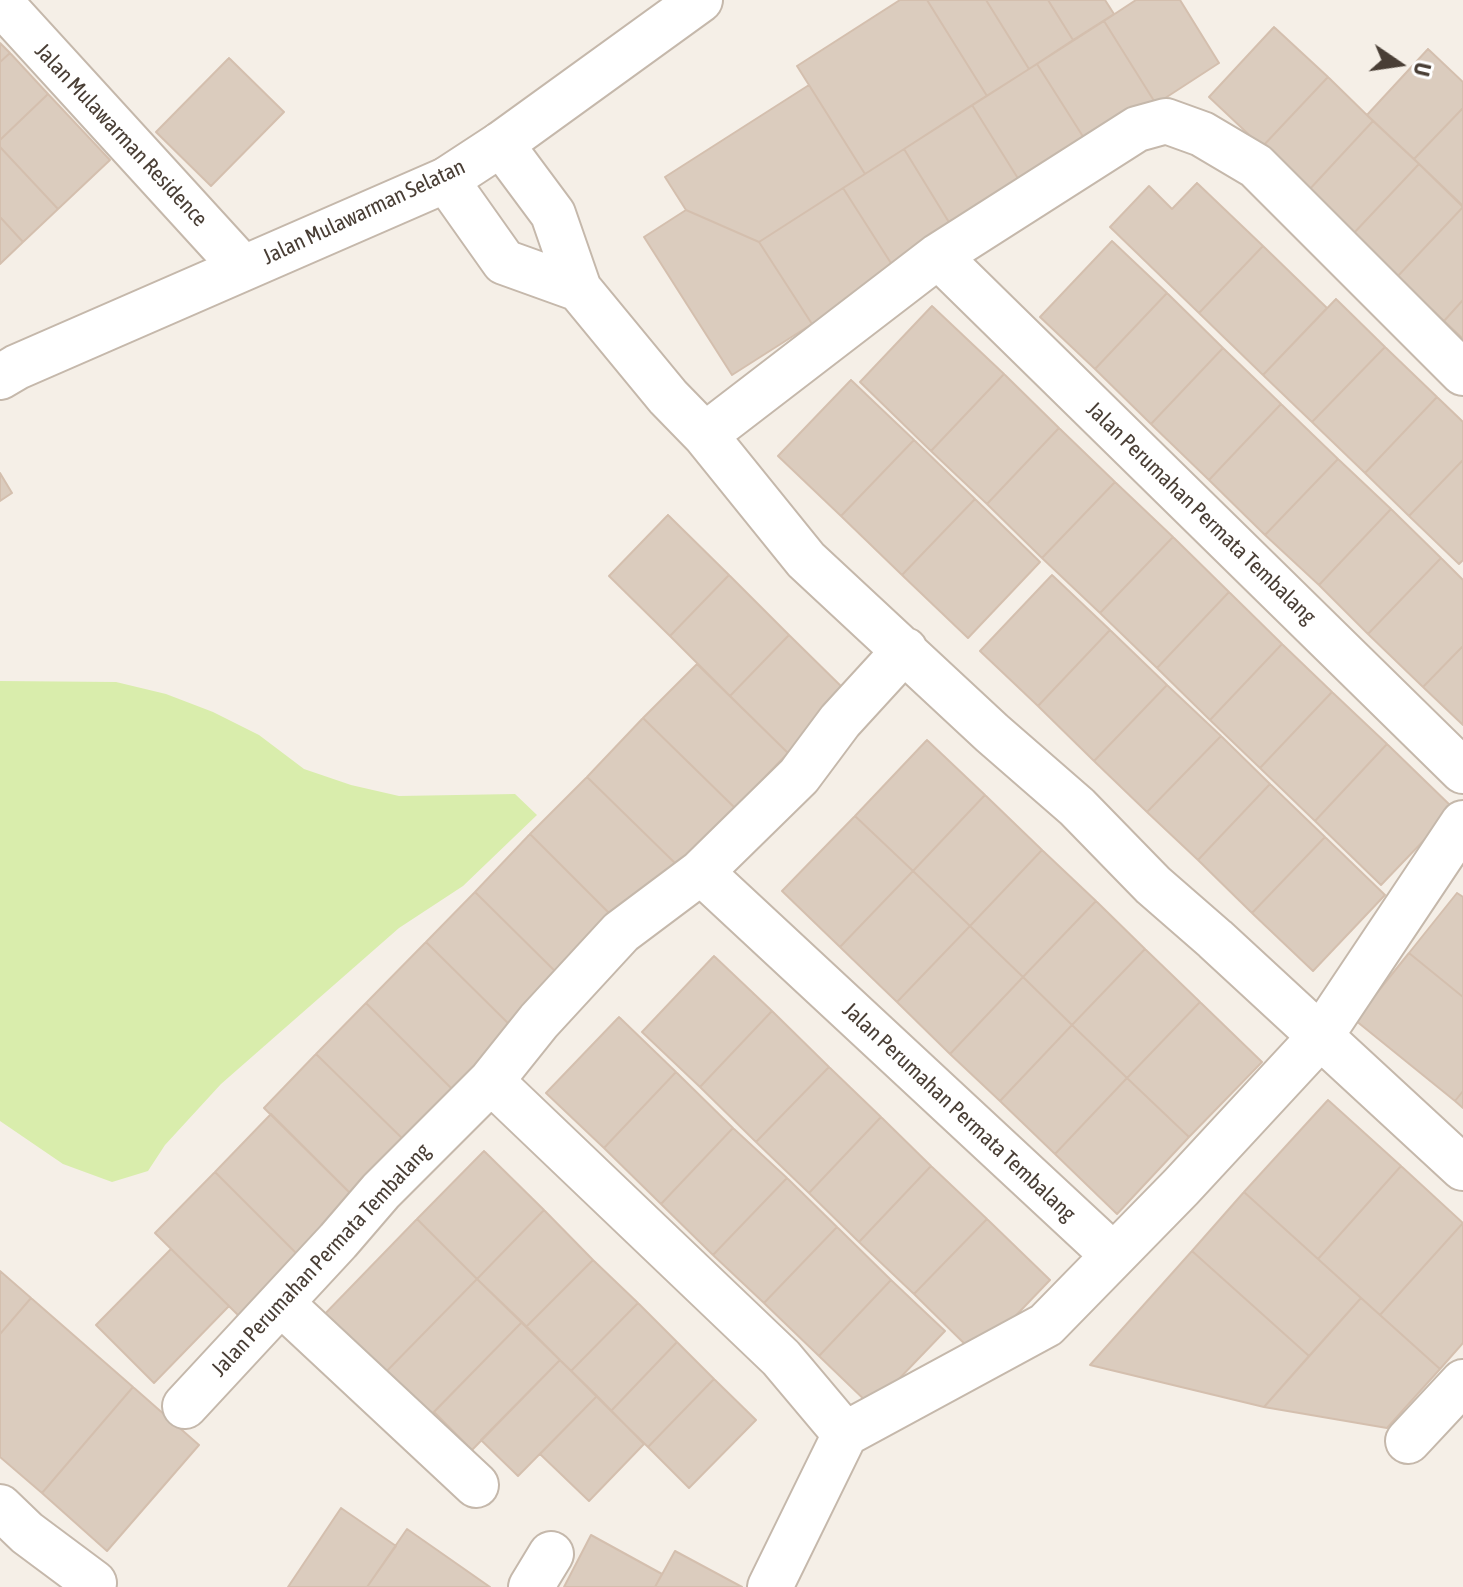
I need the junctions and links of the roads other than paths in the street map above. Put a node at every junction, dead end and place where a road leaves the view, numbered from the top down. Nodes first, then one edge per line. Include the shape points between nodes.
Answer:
1 (700, 0) edge
2 (0, 2) edge
3 (501, 144) junction
4 (446, 180) junction
5 (938, 256) junction
6 (242, 267) junction
7 (579, 289) junction
8 (1463, 373) edge
9 (0, 377) edge
10 (705, 435) junction
11 (905, 650) junction
12 (1463, 771) edge
13 (1463, 823) edge
14 (701, 872) junction
15 (1320, 1037) junction
16 (491, 1081) junction
17 (1463, 1168) edge
18 (1113, 1255) junction
19 (281, 1303) junction
20 (1463, 1382) edge
21 (185, 1406) dead end
22 (845, 1434) junction
23 (1408, 1441) dead end
24 (476, 1485) dead end
25 (0, 1507) edge
26 (94, 1583) dead end
27 (770, 1587) edge

1 - 3 street, Jalan Mulawarman Selatan
2 - 6 street, Jalan Mulawarman Residence
3 - 4 street, Jalan Mulawarman Selatan
3 - 7 street via 553,214
4 - 6 street, Jalan Mulawarman Selatan
4 - 7 street via 504,262
5 - 8 street via 1137,129 1166,121 1202,134 1256,166
5 - 10 street
5 - 12 street, Jalan Perumahan Permata Tembalang
6 - 9 street, Jalan Mulawarman Selatan
7 - 10 street
10 - 11 street via 806,560
11 - 14 street, Jalan Perumahan Permata Tembalang via 840,721 799,776
11 - 15 street
13 - 15 street
14 - 16 street, Jalan Perumahan Permata Tembalang via 621,932
14 - 18 street, Jalan Perumahan Permata Tembalang
15 - 17 street
15 - 18 street
16 - 19 street, Jalan Perumahan Permata Tembalang via 381,1191
16 - 22 street via 781,1358
18 - 22 street via 1046,1325
19 - 21 street, Jalan Perumahan Permata Tembalang
19 - 24 street
20 - 23 street
22 - 27 street
25 - 26 street

